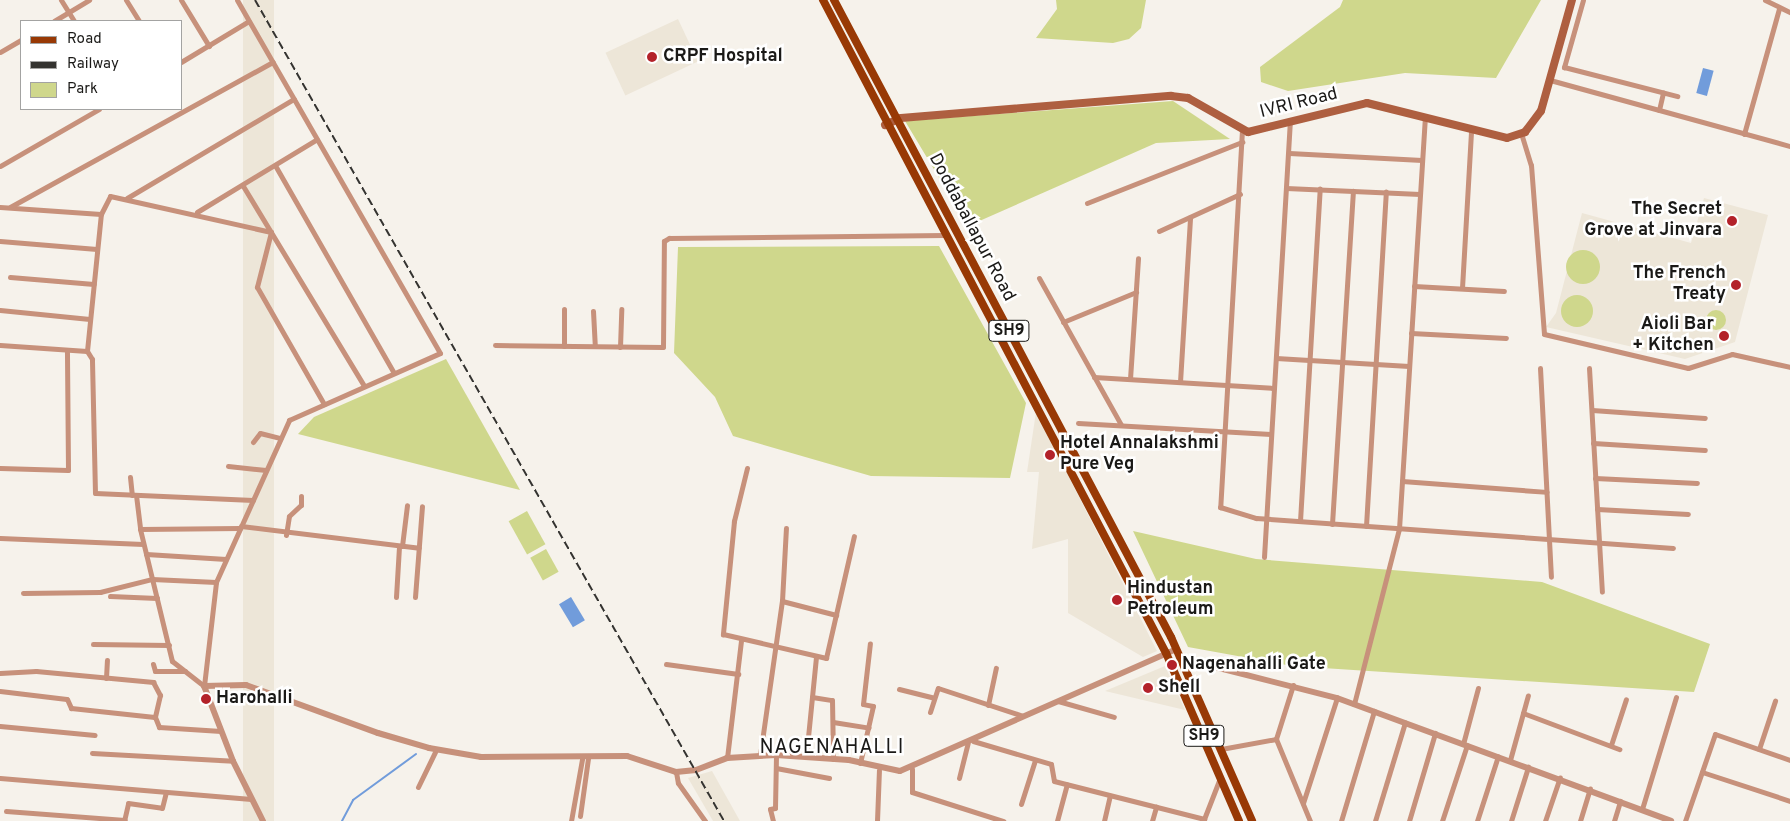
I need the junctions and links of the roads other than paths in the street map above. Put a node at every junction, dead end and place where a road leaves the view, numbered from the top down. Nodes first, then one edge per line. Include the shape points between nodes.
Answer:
1 (61, 0) edge
2 (89, 0) edge
3 (126, 0) edge
4 (181, 0) edge
5 (237, 0) edge
6 (823, 0) edge
7 (834, 0) edge
8 (1572, 0) edge
9 (1583, 0) edge
10 (1765, 0) edge
11 (1779, 9) junction
12 (69, 12) junction
13 (1790, 12) edge
14 (56, 20) edge
15 (73, 20) edge
16 (138, 20) edge
17 (249, 21) junction
18 (20, 41) edge
19 (209, 46) junction
20 (0, 52) edge
21 (182, 61) edge
22 (273, 62) junction
23 (1550, 80) junction
24 (1663, 92) junction
25 (1676, 96) dead end
26 (294, 99) junction
27 (98, 110) edge
28 (1659, 110) junction
29 (1425, 119) junction
30 (895, 120) junction
31 (1290, 122) junction
32 (885, 125) junction
33 (1242, 130) junction
34 (1471, 131) junction
35 (1522, 133) junction
36 (1744, 134) junction
37 (317, 139) junction
38 (1242, 142) junction
39 (1790, 146) edge
40 (1288, 154) junction
41 (1422, 160) junction
42 (0, 166) edge
43 (276, 167) junction
44 (243, 186) junction
45 (1286, 188) junction
46 (1320, 189) junction
47 (1353, 191) junction
48 (1386, 192) junction
49 (1240, 194) junction
50 (1420, 194) junction
51 (127, 198) junction
52 (1087, 203) dead end
53 (0, 207) edge
54 (10, 207) junction
55 (197, 212) junction
56 (101, 214) junction
57 (1190, 217) junction
58 (1158, 231) dead end
59 (271, 232) junction
60 (945, 235) junction
61 (0, 242) edge
62 (97, 249) junction
63 (1138, 258) dead end
64 (10, 277) dead end
65 (1039, 278) dead end
66 (94, 284) junction
67 (1414, 286) junction
68 (1462, 288) junction
69 (1504, 291) dead end
70 (1136, 292) junction
71 (564, 309) dead end
72 (621, 309) dead end
73 (0, 310) edge
74 (593, 310) dead end
75 (90, 319) junction
76 (1064, 322) junction
77 (1411, 333) junction
78 (1506, 338) dead end
79 (0, 345) edge
80 (495, 345) dead end
81 (564, 346) junction
82 (595, 346) junction
83 (620, 346) junction
84 (67, 350) junction
85 (87, 351) junction
86 (1276, 358) junction
87 (1310, 360) junction
88 (1342, 362) junction
89 (1375, 364) junction
90 (1409, 366) junction
91 (1790, 367) edge
92 (1540, 368) dead end
93 (1589, 368) dead end
94 (394, 373) junction
95 (1094, 377) junction
96 (1130, 379) junction
97 (1180, 382) junction
98 (1228, 385) junction
99 (364, 386) junction
100 (1274, 388) junction
101 (324, 404) junction
102 (1592, 410) junction
103 (1705, 418) dead end
104 (1078, 423) dead end
105 (1121, 425) junction
106 (1225, 431) junction
107 (1271, 434) junction
108 (280, 438) junction
109 (253, 442) dead end
110 (1594, 444) junction
111 (1705, 450) dead end
112 (228, 466) dead end
113 (0, 468) edge
114 (747, 468) dead end
115 (266, 470) junction
116 (130, 477) dead end
117 (1595, 478) junction
118 (1402, 481) junction
119 (1697, 483) dead end
120 (1547, 492) junction
121 (134, 495) junction
122 (301, 496) dead end
123 (253, 500) junction
124 (407, 505) dead end
125 (422, 506) dead end
126 (1597, 508) junction
127 (1688, 514) dead end
128 (1266, 518) junction
129 (1300, 521) junction
130 (1332, 524) junction
131 (1366, 526) junction
132 (240, 527) junction
133 (786, 528) dead end
134 (140, 529) junction
135 (1399, 529) junction
136 (286, 535) junction
137 (854, 536) dead end
138 (0, 538) edge
139 (1549, 540) junction
140 (1599, 543) junction
141 (143, 544) junction
142 (400, 546) junction
143 (418, 548) junction
144 (1673, 548) dead end
145 (146, 554) junction
146 (1264, 558) dead end
147 (226, 559) junction
148 (1551, 577) dead end
149 (152, 579) junction
150 (216, 582) junction
151 (1602, 592) dead end
152 (23, 593) dead end
153 (110, 596) dead end
154 (396, 597) dead end
155 (415, 597) dead end
156 (157, 598) junction
157 (782, 601) junction
158 (836, 615) junction
159 (741, 641) junction
160 (870, 643) dead end
161 (93, 644) dead end
162 (169, 645) junction
163 (774, 645) junction
164 (1176, 648) junction
165 (1166, 653) junction
166 (816, 656) junction
167 (107, 660) dead end
168 (153, 664) dead end
169 (666, 664) dead end
170 (1183, 664) junction
171 (996, 668) dead end
172 (1173, 668) junction
173 (185, 670) junction
174 (0, 674) edge
175 (738, 674) junction
176 (106, 678) junction
177 (1293, 685) junction
178 (204, 686) junction
179 (1478, 688) dead end
180 (899, 689) dead end
181 (0, 691) edge
182 (1528, 695) dead end
183 (812, 697) junction
184 (1676, 697) dead end
185 (934, 698) junction
186 (1337, 698) junction
187 (1626, 699) dead end
188 (1058, 701) junction
189 (1775, 701) dead end
190 (1354, 704) junction
191 (988, 705) junction
192 (1374, 711) junction
193 (930, 712) dead end
194 (1523, 712) junction
195 (1024, 716) junction
196 (155, 717) junction
197 (1114, 717) dead end
198 (833, 722) junction
199 (1405, 722) junction
200 (0, 726) edge
201 (869, 728) junction
202 (221, 731) junction
203 (1435, 733) junction
204 (95, 735) dead end
205 (1276, 739) junction
206 (970, 742) junction
207 (1465, 744) junction
208 (1611, 746) junction
209 (1221, 749) junction
210 (1619, 749) dead end
211 (1759, 749) junction
212 (436, 750) junction
213 (92, 753) dead end
214 (760, 755) junction
215 (776, 755) junction
216 (1498, 756) junction
217 (806, 757) junction
218 (585, 758) junction
219 (727, 758) junction
220 (833, 759) junction
221 (1035, 760) junction
222 (1510, 760) junction
223 (1790, 760) edge
224 (233, 761) junction
225 (860, 763) junction
226 (1528, 766) junction
227 (776, 768) junction
228 (879, 770) junction
229 (912, 770) junction
230 (676, 772) junction
231 (1702, 772) junction
232 (1222, 774) junction
233 (1560, 777) junction
234 (0, 778) edge
235 (829, 778) dead end
236 (959, 778) dead end
237 (578, 779) junction
238 (587, 780) junction
239 (1067, 784) junction
240 (418, 787) dead end
241 (1590, 789) junction
242 (166, 792) junction
243 (1110, 796) junction
244 (250, 799) junction
245 (1620, 800) junction
246 (1790, 801) edge
247 (1302, 803) junction
248 (1021, 804) dead end
249 (1156, 807) junction
250 (1642, 809) junction
251 (6, 811) dead end
252 (1651, 813) junction
253 (125, 820) edge
254 (264, 821) edge
255 (571, 821) edge
256 (705, 821) edge
257 (773, 821) edge
258 (877, 821) edge
259 (1003, 821) edge
260 (1057, 821) edge
261 (1104, 821) edge
262 (1152, 821) edge
263 (1239, 821) edge
264 (1252, 821) edge
265 (1310, 821) edge
266 (1341, 821) edge
267 (1375, 821) edge
268 (1409, 821) edge
269 (1442, 821) edge
270 (1477, 821) edge
271 (1511, 821) edge
272 (1545, 821) edge
273 (1580, 821) edge
274 (1614, 821) edge
275 (1648, 821) edge
276 (1671, 821) edge
277 (1684, 821) edge

1 - 12 street
2 - 12 street
3 - 16 street
4 - 19 street
5 - 17 street
6 - 32 main road, Doddaballapur Road / SH9
7 - 30 main road, Doddaballapur Road / SH9
8 - 23 main road
9 - 24 street via 1564,67
10 - 11 street
11 - 13 street
11 - 36 street
12 - 14 street
12 - 15 street
17 - 19 street
17 - 22 street
18 - 20 street
19 - 21 street
22 - 26 street
22 - 54 street
23 - 28 street
23 - 35 main road via 1541,111
24 - 25 street
24 - 28 street
26 - 37 street
26 - 51 street
27 - 42 street
28 - 36 street
29 - 31 main road, IVRI Road via 1367,103
29 - 34 main road, IVRI Road
29 - 41 street
30 - 32 main road, IVRI Road
30 - 33 main road, IVRI Road via 1171,96 1188,98
30 - 164 main road, Doddaballapur Road / SH9
31 - 33 main road, IVRI Road
31 - 40 street
32 - 60 main road, Doddaballapur Road / SH9
33 - 38 street
34 - 35 main road, IVRI Road via 1507,138
34 - 68 street
35 - 91 street via 1531,164 1544,334 1688,368 1732,354
36 - 39 street
37 - 43 street
37 - 94 street via 440,353
38 - 49 street
38 - 52 street
40 - 41 street
40 - 45 street
41 - 50 street
43 - 44 street
43 - 94 street
44 - 55 street
44 - 59 street
45 - 46 street
45 - 86 street
46 - 47 street
46 - 87 street
47 - 48 street
47 - 88 street
48 - 50 street
48 - 89 street
49 - 57 street
49 - 98 street
50 - 67 street
51 - 55 street
51 - 56 street via 110,196
53 - 54 street
54 - 56 street
55 - 59 street
56 - 62 street
57 - 58 street
57 - 97 street
59 - 99 street
59 - 101 street via 257,287
60 - 83 street via 665,238 663,347
60 - 165 main road, Doddaballapur Road / SH9
61 - 62 street
62 - 66 street
63 - 70 street
64 - 66 street
65 - 76 street
66 - 75 street
67 - 68 street
67 - 77 street
68 - 69 street
70 - 76 street
70 - 96 street
71 - 81 street
72 - 83 street
73 - 75 street
74 - 82 street
75 - 85 street
76 - 95 street
77 - 78 street
77 - 90 street
79 - 84 street
80 - 81 street
81 - 82 street
82 - 83 street
84 - 85 street
84 - 113 street via 68,470
85 - 121 street via 92,359 95,493
86 - 87 street
86 - 100 street
87 - 88 street
87 - 129 street
88 - 89 street
88 - 130 street
89 - 90 street
89 - 131 street
90 - 118 street
92 - 120 street
93 - 102 street
94 - 99 street
95 - 96 street
95 - 105 street
96 - 97 street
97 - 98 street
98 - 100 street
98 - 106 street
99 - 101 street
100 - 107 street
101 - 108 street via 289,420
102 - 103 street
102 - 110 street
104 - 105 street
105 - 106 street
106 - 107 street
106 - 128 street via 1220,507
107 - 128 street
108 - 109 street via 260,432
108 - 115 street
110 - 111 street
110 - 117 street
112 - 115 street
114 - 159 street via 734,521 722,630 723,634
115 - 123 street
116 - 121 street
117 - 119 street
117 - 126 street
118 - 120 street
118 - 135 street
120 - 139 street
121 - 123 street
121 - 134 street
122 - 136 street via 301,505 289,516
123 - 132 street
124 - 142 street
125 - 143 street
126 - 127 street
126 - 140 street
128 - 129 street
128 - 146 street
129 - 130 street
130 - 131 street
131 - 135 street
132 - 134 street
132 - 136 street
132 - 147 street
133 - 157 street
134 - 141 street
135 - 139 street
135 - 190 street
136 - 142 street
137 - 158 street
138 - 141 street
139 - 140 street
139 - 148 street
140 - 144 street
140 - 151 street
141 - 145 street
142 - 143 street
142 - 154 street
143 - 155 street
145 - 147 street
145 - 149 street
147 - 150 street
149 - 150 street
149 - 152 street via 100,592
149 - 156 street
150 - 178 street
153 - 156 street
156 - 162 street
157 - 158 street
157 - 163 street
158 - 166 street via 826,658
159 - 163 street
159 - 175 street
160 - 201 street via 863,704 873,706
161 - 162 street
162 - 173 street via 172,661
163 - 166 street
163 - 214 street
164 - 165 street
164 - 170 main road, Doddaballapur Road / SH9
165 - 172 main road, Doddaballapur Road / SH9
165 - 188 street
166 - 183 street
167 - 176 street
168 - 173 street via 155,671
169 - 175 street
170 - 172 main road
170 - 177 street
170 - 209 main road, Doddaballapur Road / SH9
171 - 191 street
172 - 232 main road, Doddaballapur Road / SH9
173 - 178 street
174 - 176 street via 36,671
175 - 219 street
176 - 196 street via 157,684 159,708
177 - 186 street
177 - 205 street
178 - 202 street
178 - 212 street via 246,685
179 - 207 street
180 - 185 street
181 - 196 street via 67,699 71,708
182 - 194 street
183 - 198 street via 832,700
183 - 217 street
184 - 250 street
185 - 191 street via 938,688
185 - 193 street
186 - 190 street
186 - 247 street
187 - 208 street
188 - 195 street
188 - 197 street
189 - 211 street
190 - 192 street
191 - 195 street
192 - 199 street
192 - 266 street
194 - 208 street
194 - 222 street
195 - 206 street
196 - 202 street via 159,728
198 - 201 street
198 - 220 street
199 - 203 street
199 - 267 street
200 - 204 street
201 - 225 street
202 - 224 street
203 - 207 street
203 - 268 street
205 - 209 street
205 - 247 street
206 - 221 street
206 - 229 street
206 - 236 street
207 - 216 street
207 - 269 street
208 - 210 street
209 - 264 main road, Doddaballapur Road / SH9
211 - 223 street
211 - 231 street via 1715,734
212 - 218 street via 481,757
212 - 240 street
213 - 224 street
214 - 215 street
214 - 219 street
215 - 217 street
215 - 227 street
216 - 222 street
216 - 270 street
217 - 220 street
218 - 230 street via 627,756
218 - 237 street
218 - 238 street
219 - 230 street via 696,770
220 - 225 street
221 - 239 street via 1051,764 1054,781
221 - 248 street
222 - 226 street
224 - 244 street
225 - 228 street
226 - 233 street
226 - 271 street
227 - 235 street
227 - 257 street via 775,808 770,809
228 - 229 street
228 - 258 street
229 - 259 street via 912,792
230 - 256 street via 678,783
231 - 246 street
231 - 277 street
232 - 249 street via 1204,819
232 - 263 main road, Doddaballapur Road / SH9
233 - 241 street
233 - 272 street
234 - 242 street
237 - 238 street
237 - 238 street via 582,789 578,816
237 - 255 street
239 - 243 street
239 - 260 street
241 - 245 street
241 - 273 street
242 - 244 street
242 - 253 street via 166,806 128,803
243 - 249 street
243 - 261 street
244 - 254 street
245 - 250 street
245 - 274 street
247 - 265 street
249 - 262 street
250 - 252 street
251 - 253 street
252 - 275 street
252 - 276 street

